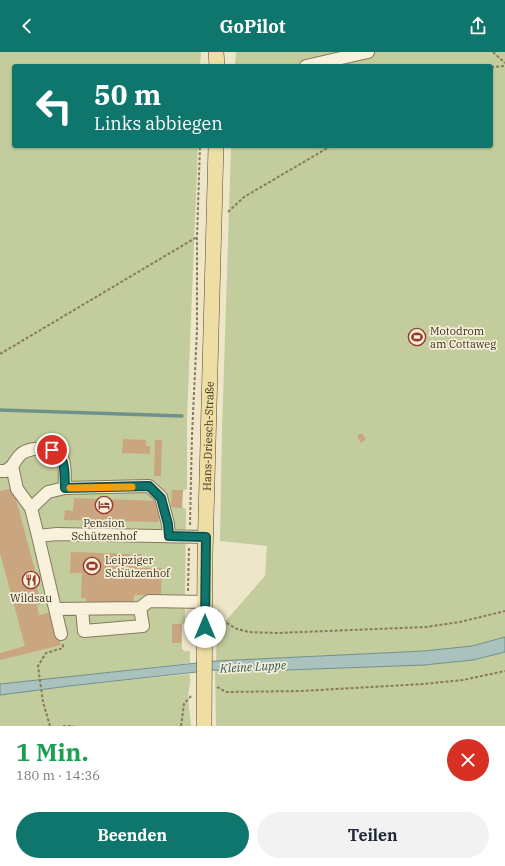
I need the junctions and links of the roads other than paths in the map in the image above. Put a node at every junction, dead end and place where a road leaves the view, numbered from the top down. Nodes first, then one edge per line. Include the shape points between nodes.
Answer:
1 (216, 52) edge
2 (368, 52) edge
3 (217, 64) edge
4 (315, 64) edge
5 (216, 148) edge
6 (12, 466) junction
7 (0, 471) edge
8 (65, 488) junction
9 (31, 508) junction
10 (38, 536) junction
11 (169, 536) junction
12 (206, 537) junction
13 (205, 602) junction
14 (140, 608) junction
15 (55, 609) junction
16 (82, 609) junction
17 (61, 634) road end
18 (204, 726) edge

1 - 3 main road
2 - 4 street
5 - 12 main road, Hans-Driesch-Straße
6 - 7 street via 6,471
6 - 8 street via 24,452 41,448 52,450 59,453 63,460
6 - 9 street via 17,488
8 - 9 street via 48,492
8 - 11 street via 149,486 161,498
9 - 10 street
10 - 11 street
10 - 15 street
11 - 12 street
12 - 13 main road, Hans-Driesch-Straße
13 - 14 street via 149,601
13 - 18 main road, Hans-Driesch-Straße
14 - 16 street
14 - 16 street via 143,626 84,631
15 - 16 street
15 - 17 street

